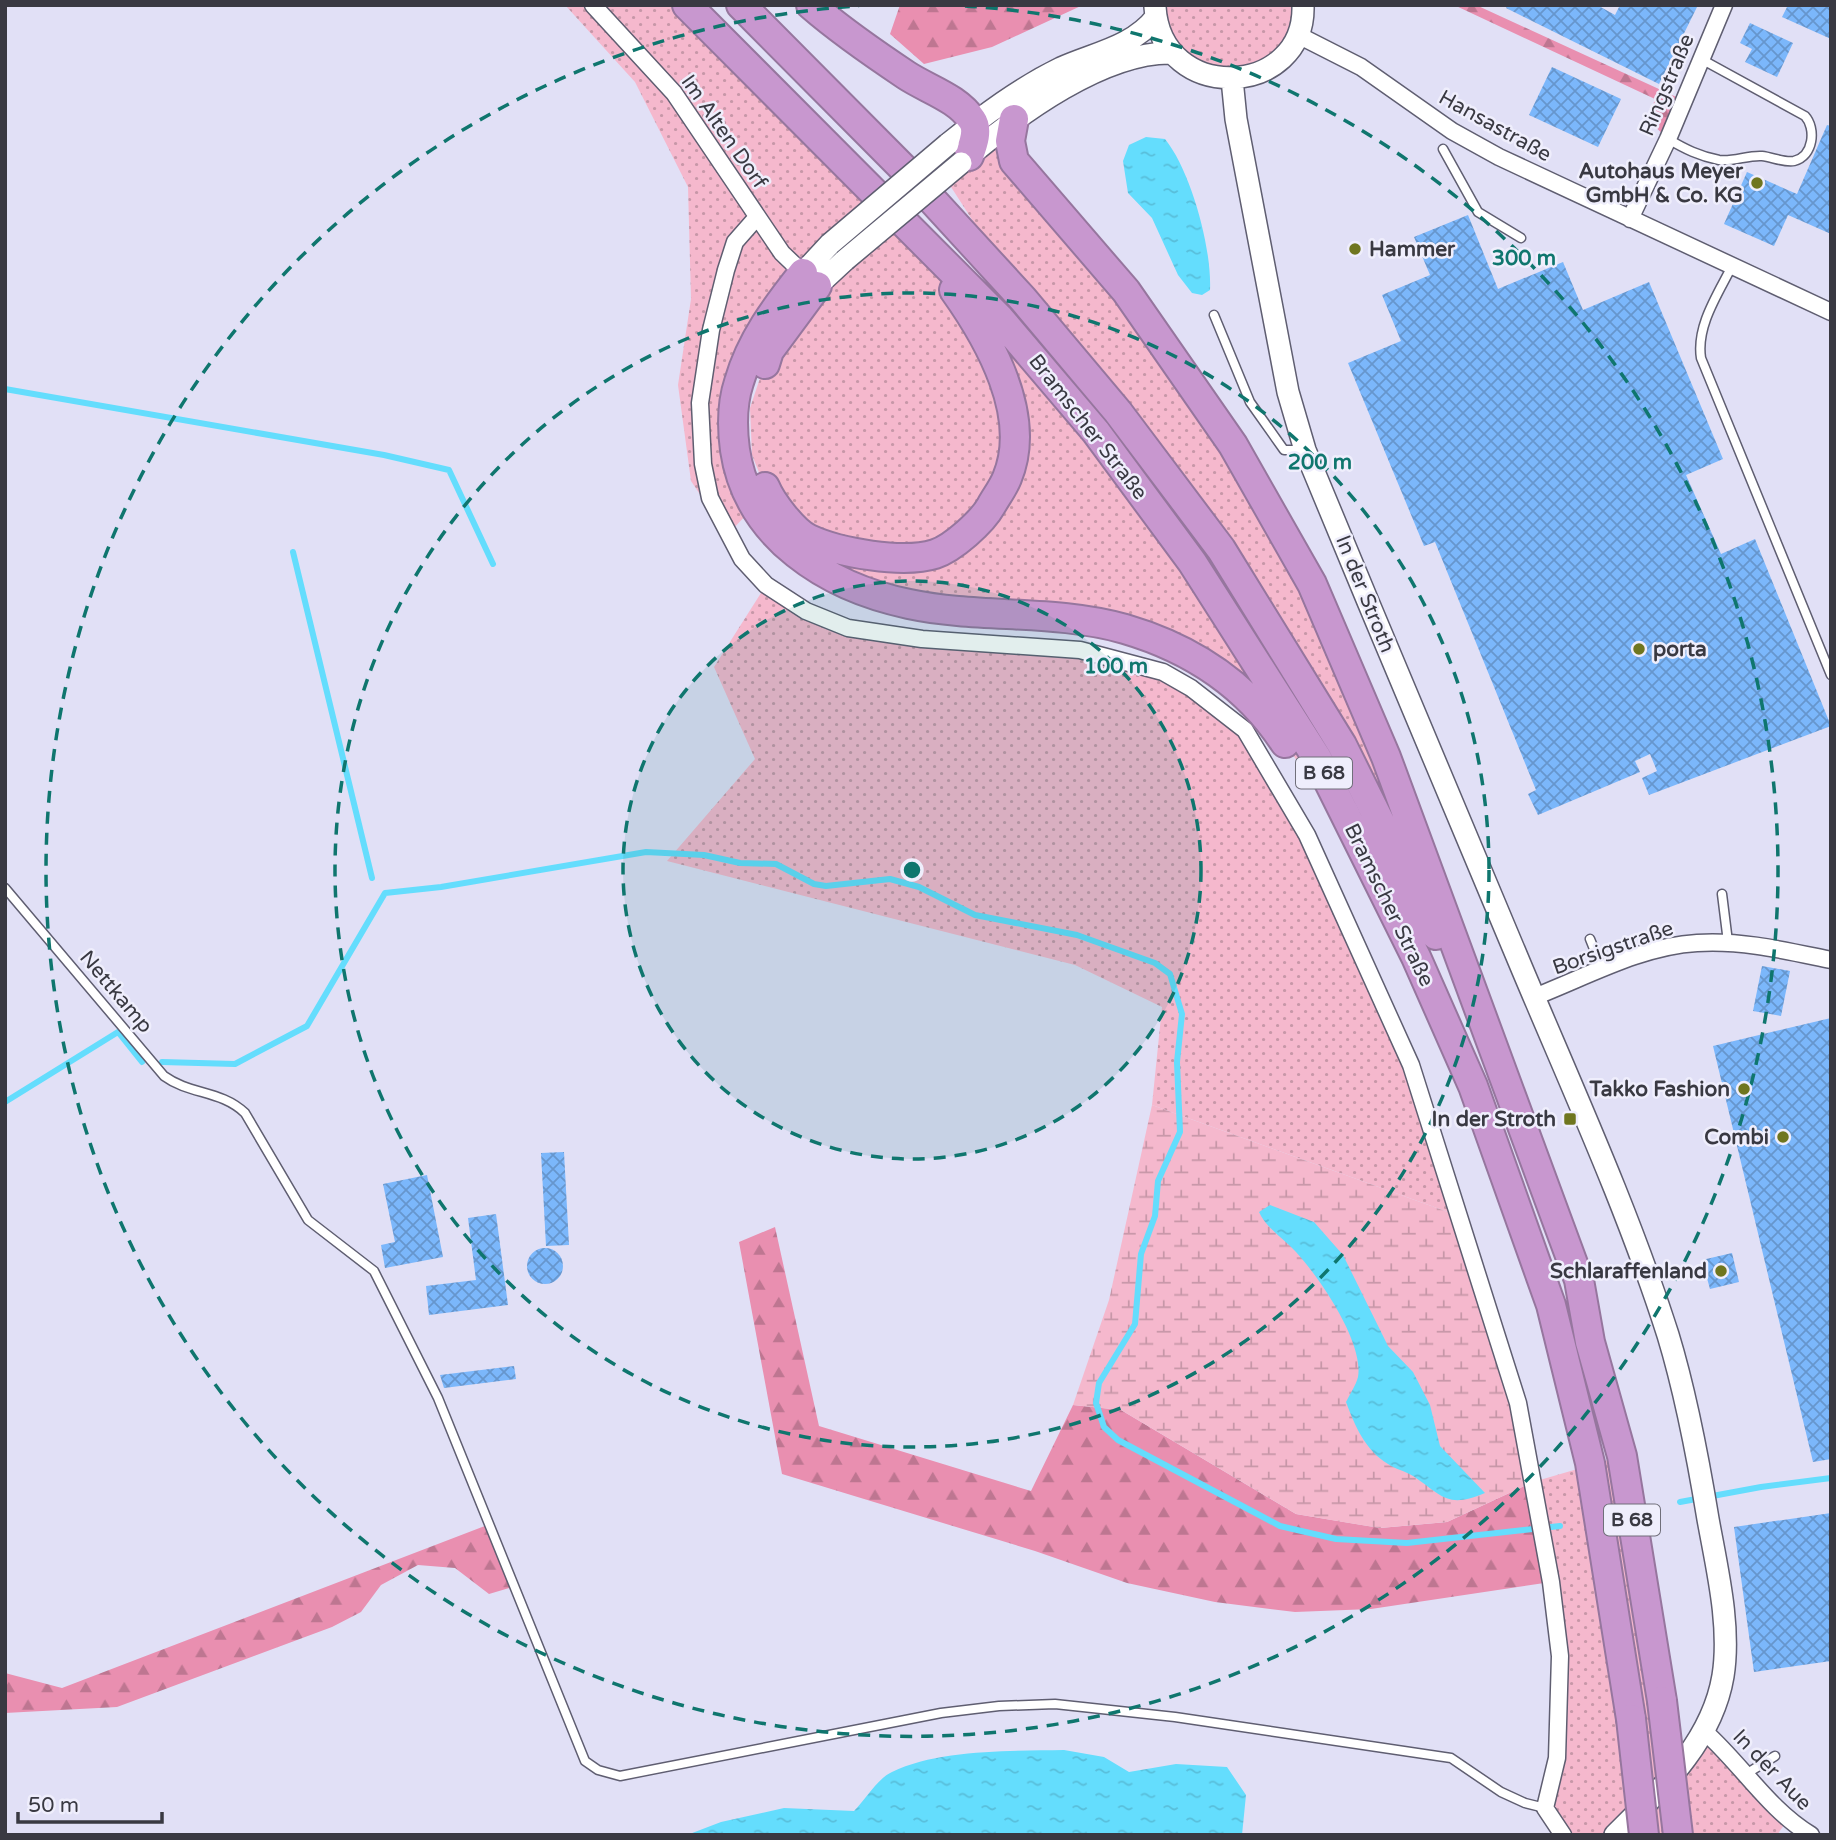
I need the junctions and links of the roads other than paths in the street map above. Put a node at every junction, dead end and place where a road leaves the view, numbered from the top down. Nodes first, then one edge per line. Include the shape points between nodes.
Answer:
1 (593, 5) edge
2 (687, 5) edge
3 (741, 5) edge
4 (811, 5) edge
5 (1303, 5) edge
6 (1724, 5) edge
7 (1155, 11) edge
8 (1298, 35) junction
9 (1173, 53) junction
10 (1701, 60) junction
11 (1232, 79) junction
12 (1014, 118) junction
13 (974, 122) junction
14 (1668, 139) junction
15 (1443, 149) dead end
16 (959, 154) junction
17 (757, 217) junction
18 (1630, 219) junction
19 (906, 225) junction
20 (1521, 238) dead end
21 (1732, 266) junction
22 (810, 279) junction
23 (1831, 312) edge
24 (1214, 315) dead end
25 (1305, 450) junction
26 (1831, 675) edge
27 (1346, 816) junction
28 (5, 888) edge
29 (1722, 894) dead end
30 (1590, 939) dead end
31 (1728, 942) junction
32 (1831, 960) edge
33 (1602, 970) junction
34 (1534, 997) junction
35 (1505, 1075) junction
36 (1705, 1732) junction
37 (1776, 1756) dead end
38 (1746, 1774) junction
39 (1545, 1808) junction
40 (1787, 1821) junction
41 (1563, 1835) edge
42 (1615, 1835) edge
43 (1644, 1835) edge
44 (1678, 1835) edge
45 (1777, 1835) edge
46 (1811, 1835) edge

1 - 17 street, Im Alten Dorf via 674,93
2 - 19 highway, Bramscher Straße / B 68
3 - 35 highway, B 68 via 874,138 1023,299 1118,412 1222,550 1342,745
4 - 13 highway via 848,37 962,107
5 - 8 street
6 - 10 street, Ringstraße
7 - 9 street
7 - 13 street via 1135,38 1061,68
8 - 11 street via 1286,54 1269,68
8 - 18 street, Hansastraße via 1361,67 1452,131
9 - 11 street via 1203,75
9 - 12 street via 1155,52 1082,79
10 - 14 street, Ringstraße
10 - 14 lane via 1805,116 1813,125 1813,136 1803,156 1794,161 1761,156 1723,161 1698,156
11 - 25 street, In der Stroth via 1288,393
12 - 16 street
12 - 35 highway via 1010,141 1014,160 1126,291 1233,444 1312,584 1386,757
13 - 16 highway via 975,138
14 - 18 street, Ringstraße
15 - 20 lane via 1478,212
16 - 22 street, bridge via 845,260
16 - 22 street, bridge via 830,244
17 - 22 street, Im Alten Dorf via 782,253
17 - 39 street via 735,242 726,270 700,403 710,498 742,559 766,585 806,611 848,628 922,639 1080,650 1163,672 1245,730 1307,835 1410,1065 1518,1403 1560,1656 1557,1758
18 - 21 street, Hansastraße
19 - 22 highway via 969,311 1001,374 1011,403 1015,439 1007,477 982,521 936,554 874,557 807,538 771,502 752,455 750,408 769,351
19 - 27 highway, Bramscher Straße / B 68 via 1000,318 1096,432 1192,562 1317,758
21 - 23 street, Hansastraße
21 - 26 lane via 1702,330 1702,358
22 - 27 highway via 773,311 752,346 738,384 732,427 738,468 754,507 781,543 817,571 861,591 911,605 1069,618 1126,629 1184,653 1242,690 1267,716 1301,767
24 - 25 lane via 1250,402 1284,450
25 - 34 street, In der Stroth
27 - 43 highway, Bramscher Straße / B 68, bridge via 1473,1086 1552,1305 1590,1463 1631,1719
28 - 39 lane, Nettkamp via 164,1076 178,1087 215,1093 245,1113 308,1220 374,1271 438,1398 585,1761 598,1770 620,1776 941,1713 1055,1704 1451,1758 1501,1791
29 - 31 lane
30 - 33 lane
31 - 32 street, Borsigstraße
31 - 33 street, Borsigstraße via 1662,948
33 - 34 street, Borsigstraße
34 - 36 street, In der Stroth via 1619,1198 1669,1339 1704,1497 1725,1637 1718,1703
35 - 44 highway, B 68, bridge via 1579,1280 1590,1342 1622,1456 1662,1701
36 - 38 street, In der Aue
36 - 42 street, In der Stroth via 1651,1800
37 - 38 lane
38 - 40 street, In der Aue
39 - 41 street
40 - 45 street
40 - 46 street, In der Aue

